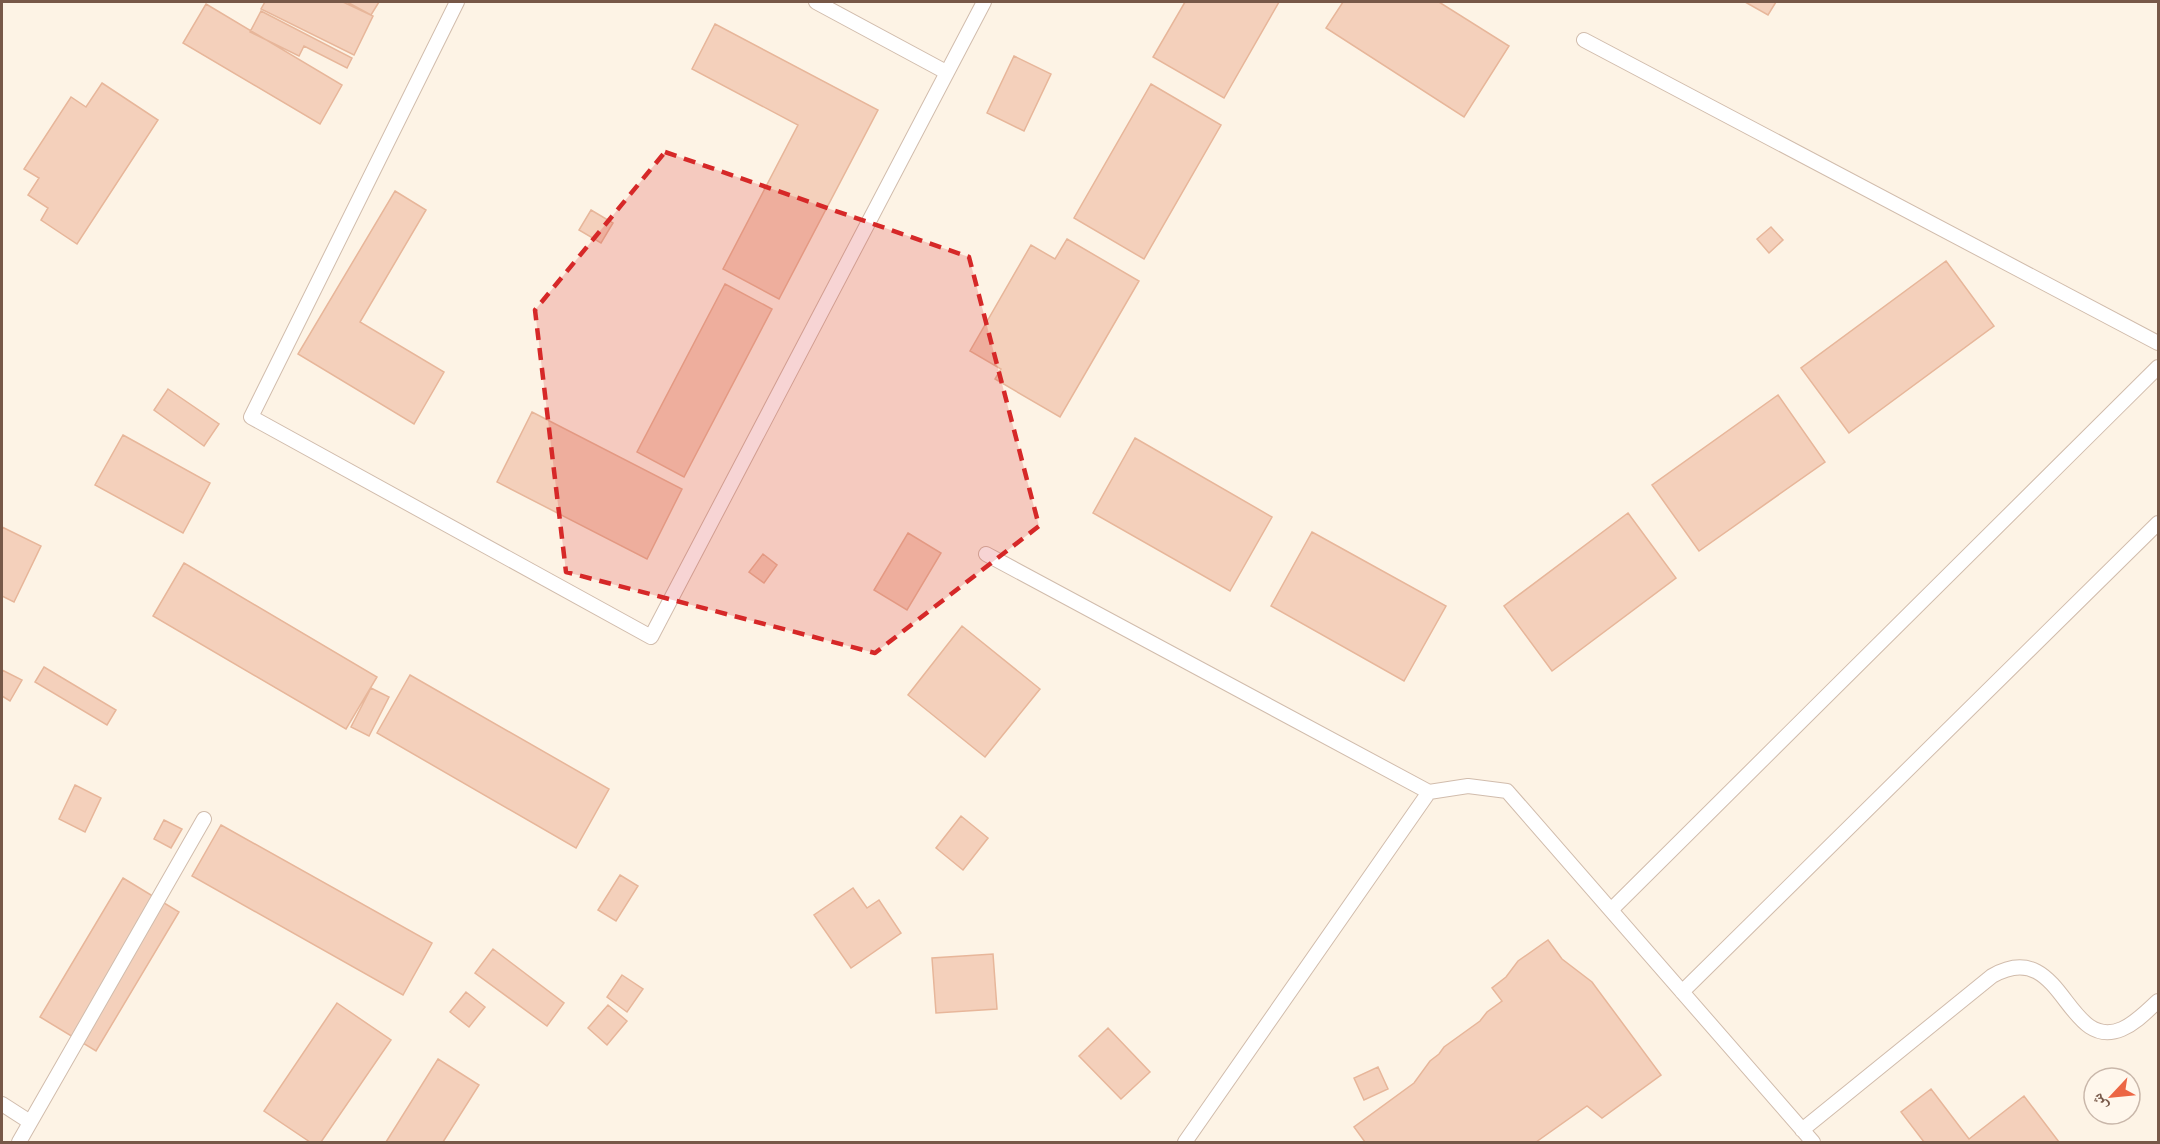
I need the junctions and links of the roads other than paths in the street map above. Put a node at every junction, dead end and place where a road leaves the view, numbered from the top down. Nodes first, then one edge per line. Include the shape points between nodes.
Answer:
1 (457, 2) edge
2 (816, 2) edge
3 (984, 2) edge
4 (1584, 40) dead end
5 (946, 72) junction
6 (2158, 343) edge
7 (2158, 367) edge
8 (2158, 523) edge
9 (986, 554) dead end
10 (1428, 792) junction
11 (204, 819) dead end
12 (1611, 910) junction
13 (1682, 992) junction
14 (2158, 1001) edge
15 (2, 1104) edge
16 (30, 1122) junction
17 (1802, 1130) junction
18 (20, 1143) edge
19 (1185, 1143) edge
20 (1813, 1143) edge

1 - 5 lane via 251,417 651,636
2 - 5 lane
3 - 5 lane
4 - 6 lane
7 - 12 lane
8 - 13 lane
9 - 10 lane
10 - 12 lane via 1468,786 1507,790
10 - 19 lane
11 - 16 lane
12 - 13 lane
13 - 17 lane
14 - 17 lane via 2131,1025 2107,1032 2081,1020 2042,973 2023,967 2002,970
15 - 16 lane
16 - 18 lane
17 - 20 lane

